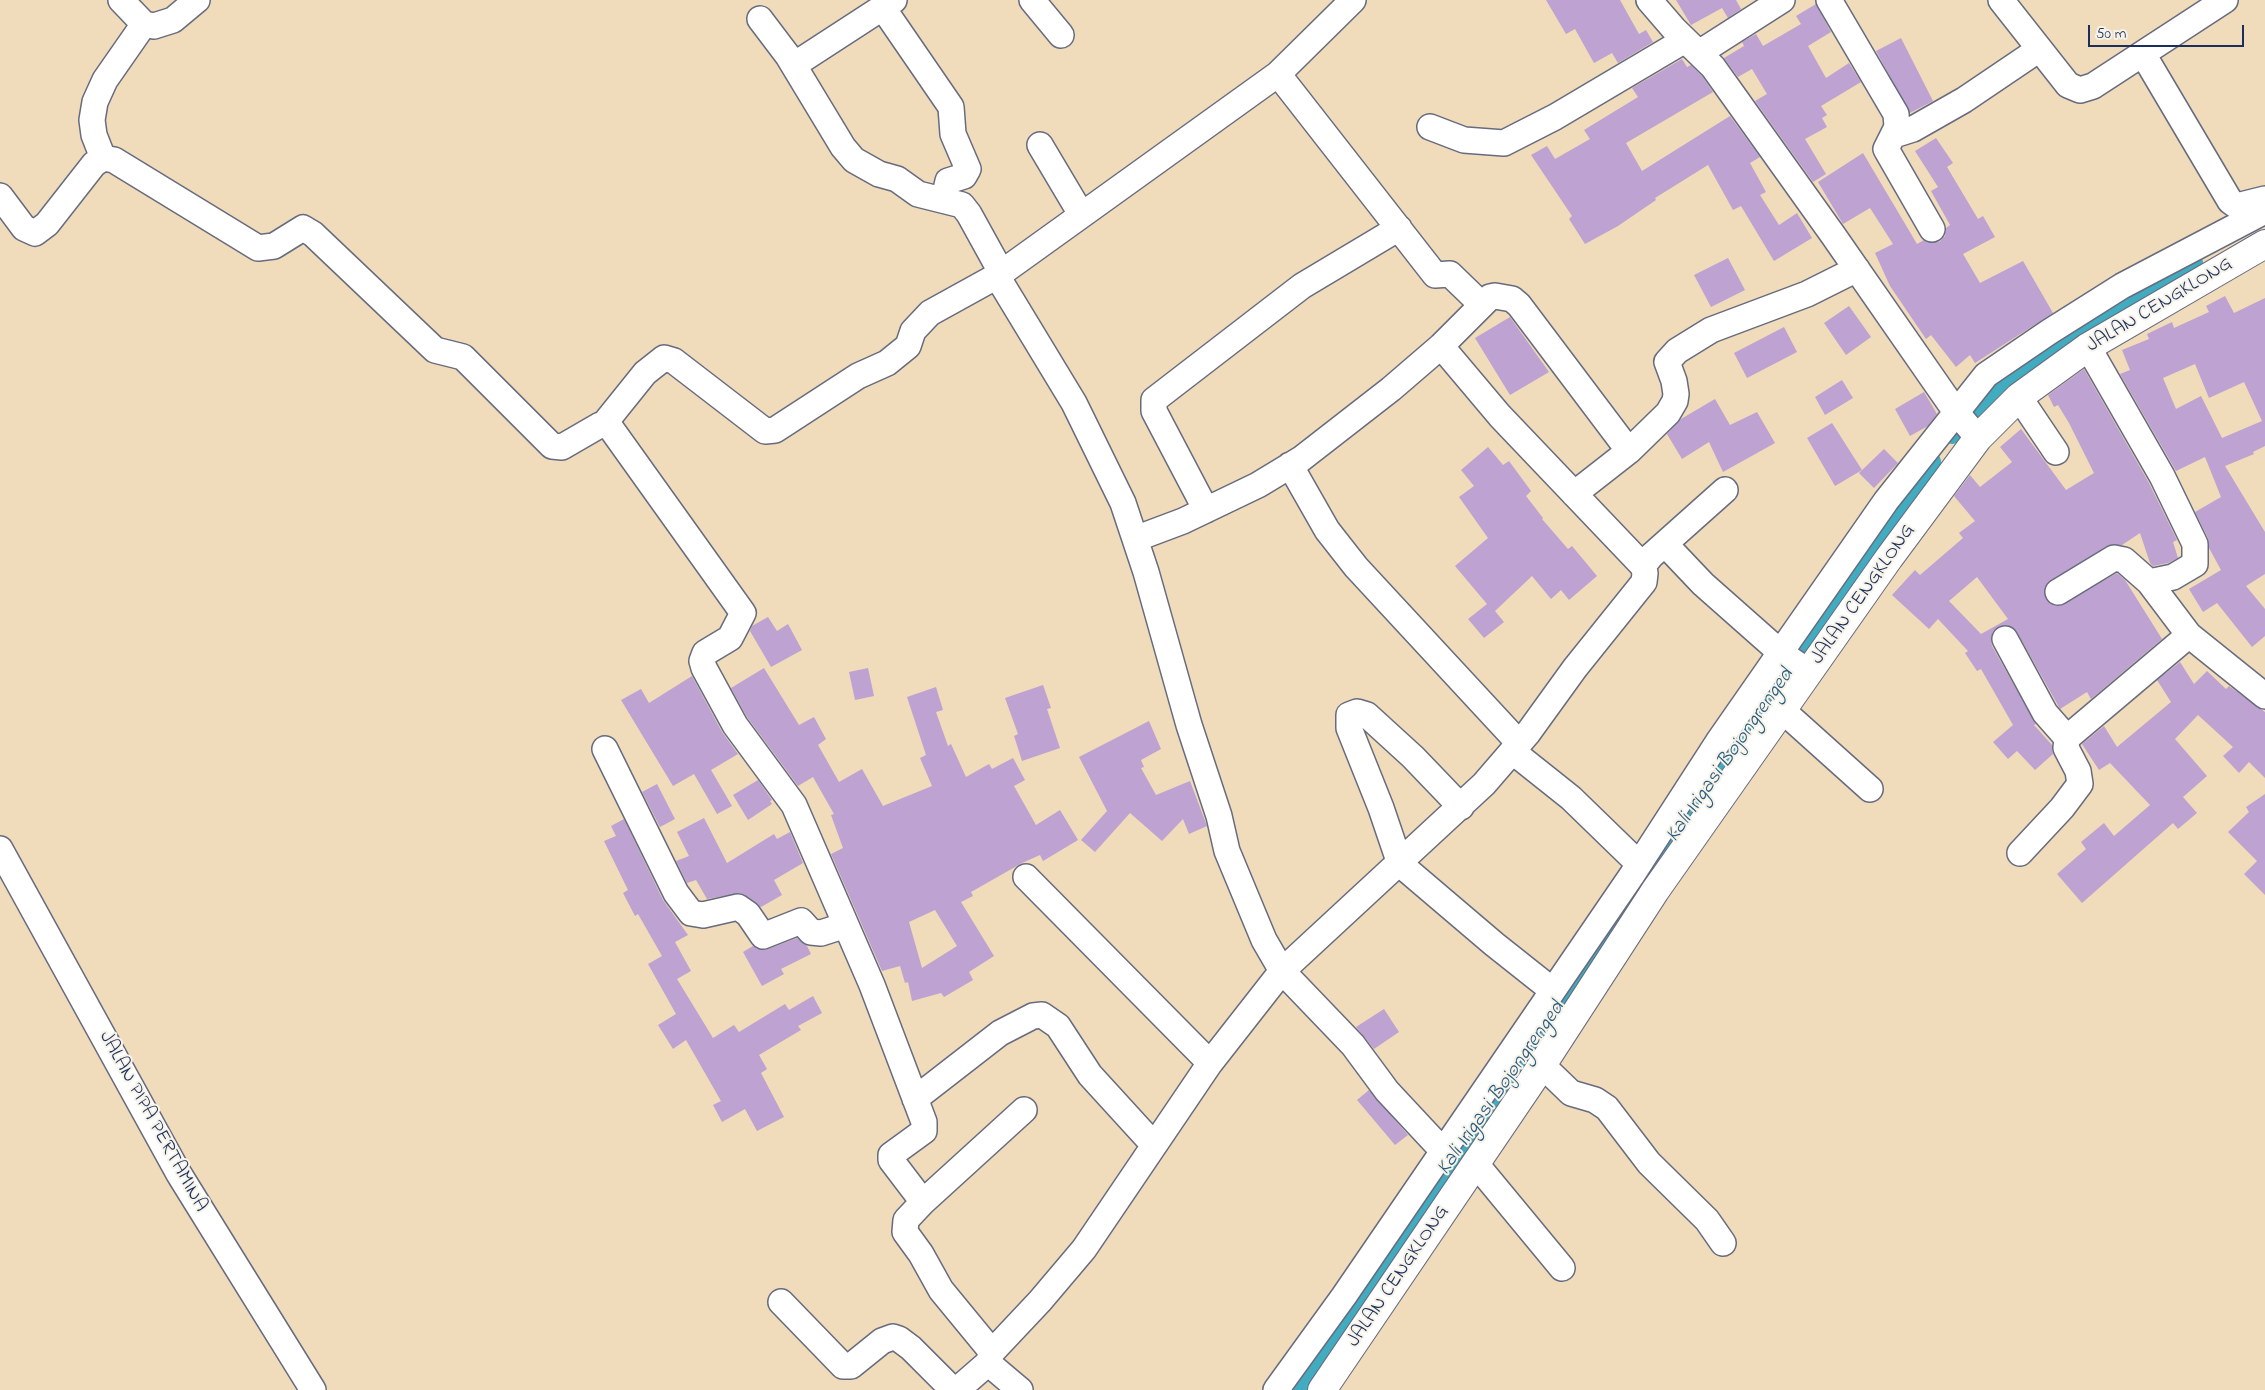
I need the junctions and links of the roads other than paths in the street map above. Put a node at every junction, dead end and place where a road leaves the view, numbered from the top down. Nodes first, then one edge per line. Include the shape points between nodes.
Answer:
1 (121, 0) edge
2 (197, 0) edge
3 (1032, 0) edge
4 (1353, 0) edge
5 (1649, 0) edge
6 (1782, 0) edge
7 (1829, 0) edge
8 (2001, 0) edge
9 (2226, 0) edge
10 (888, 4) edge
11 (760, 19) dead end
12 (144, 24) junction
13 (1061, 35) dead end
14 (1692, 46) junction
15 (2038, 50) junction
16 (2143, 54) junction
17 (794, 65) junction
18 (1278, 74) junction
19 (1430, 127) dead end
20 (1894, 135) junction
21 (1040, 145) dead end
22 (103, 158) junction
23 (0, 196) edge
24 (944, 199) junction
25 (2265, 199) edge
26 (2265, 211) edge
27 (1081, 214) junction
28 (1399, 228) junction
29 (1932, 229) dead end
30 (2265, 244) edge
31 (1857, 269) junction
32 (999, 274) junction
33 (1482, 305) junction
34 (1441, 346) junction
35 (2088, 347) junction
36 (2019, 397) junction
37 (604, 424) junction
38 (1967, 425) junction
39 (1630, 451) junction
40 (2056, 452) dead end
41 (1290, 465) junction
42 (1725, 490) dead end
43 (1574, 494) junction
44 (1206, 510) junction
45 (1135, 539) junction
46 (1665, 544) junction
47 (1643, 566) junction
48 (2149, 582) junction
49 (2058, 592) dead end
50 (2188, 635) junction
51 (2005, 639) dead end
52 (1793, 662) junction
53 (2265, 696) edge
54 (1782, 710) junction
55 (2067, 738) junction
56 (1516, 747) junction
57 (604, 749) dead end
58 (1731, 753) junction
59 (1870, 789) dead end
60 (1461, 807) junction
61 (0, 849) edge
62 (2020, 853) dead end
63 (1400, 864) junction
64 (1026, 877) dead end
65 (1643, 879) junction
66 (846, 925) junction
67 (1282, 971) junction
68 (1552, 990) junction
69 (1210, 1063) junction
70 (1521, 1069) junction
71 (915, 1099) junction
72 (1024, 1110) dead end
73 (1154, 1144) junction
74 (1443, 1151) junction
75 (1476, 1164) junction
76 (923, 1202) junction
77 (1723, 1243) dead end
78 (1562, 1268) dead end
79 (781, 1302) dead end
80 (990, 1357) junction
81 (313, 1390) edge
82 (955, 1390) edge
83 (1020, 1390) edge
84 (1276, 1390) edge
85 (1322, 1390) edge

1 - 12 street
2 - 12 street via 165,24
3 - 13 street
4 - 18 street
5 - 14 street
6 - 14 street
7 - 20 street via 1896,114 1898,124
8 - 15 street
9 - 16 street
10 - 17 street
10 - 24 street via 951,107 954,134 968,167 964,176 948,181
11 - 17 street
12 - 22 street via 105,80 95,102 94,135
14 - 19 street via 1504,144 1464,140
14 - 31 street via 1713,67
15 - 16 street via 2068,85 2080,90 2093,86
15 - 20 street via 1964,100
16 - 25 street via 2230,201 2237,206
17 - 24 street via 854,160 878,174 897,179 918,194
18 - 27 street
18 - 28 street
20 - 29 street via 1886,149
21 - 27 street
22 - 23 street via 94,164 47,224 35,233 24,228
22 - 37 street via 114,160 258,248 274,246 303,228 313,234 435,350 463,357 552,446 562,447
24 - 32 street via 962,205 969,214
26 - 38 street via 2122,286 1986,376
27 - 32 street
28 - 33 street via 1435,275 1450,274
28 - 44 street via 1302,286 1154,400 1154,411
30 - 35 main road, JALAN CENGKLONG
31 - 38 street
31 - 39 street via 1807,294 1711,330 1677,350 1667,362 1676,387 1675,402
32 - 37 street via 930,313 913,331 908,346 887,363 834,390 775,430 765,431 684,368 664,358 645,372
32 - 45 street via 1074,403 1123,504
33 - 34 street
33 - 39 street via 1490,297 1500,296 1519,305
34 - 41 street via 1391,389
34 - 43 street via 1500,416
35 - 36 main road, JALAN CENGKLONG
35 - 48 street via 2162,476 2195,544 2195,564 2173,577
36 - 38 main road, JALAN CENGKLONG
36 - 40 street
37 - 66 street via 610,427 743,613 730,638 705,654 702,662 735,725 794,805
38 - 52 main road, JALAN CENGKLONG
38 - 52 street via 1886,501
39 - 43 street
41 - 44 street via 1258,485
41 - 56 street via 1327,530 1356,567
42 - 46 street
43 - 47 street
44 - 45 street
45 - 67 street via 1227,851 1256,922
46 - 47 street
46 - 52 street via 1703,584
47 - 56 street via 1644,582
48 - 49 street via 2124,560 2114,558
48 - 50 street
50 - 53 street
50 - 55 street
51 - 55 street via 2045,713
52 - 54 main road, JALAN CENGKLONG
52 - 58 street
54 - 58 main road, JALAN CENGKLONG
54 - 59 street
55 - 62 street via 2066,748 2078,771 2080,784
56 - 60 street
56 - 65 street via 1571,798
57 - 66 street via 676,892 691,913 703,915 738,907 744,909 763,936 801,921 811,932 821,933
58 - 65 main road, JALAN CENGKLONG
60 - 63 street
60 - 63 street via 1367,715 1357,712 1349,715 1349,728
61 - 81 street, JALAN PIPA PERTAMINA via 179,1174
63 - 67 street
63 - 68 street
64 - 69 street
65 - 68 street
65 - 70 main road, JALAN CENGKLONG
66 - 71 street
67 - 69 street
67 - 74 street via 1353,1045 1387,1091
68 - 70 street
69 - 73 street
70 - 74 street
70 - 75 main road, JALAN CENGKLONG
70 - 77 street via 1571,1093 1595,1100 1606,1108 1649,1163 1707,1220
71 - 73 street via 1000,1033 1033,1016 1042,1015 1058,1026 1090,1075
71 - 76 street via 924,1131 895,1151 891,1160
72 - 76 street
73 - 80 street via 1084,1249
74 - 84 street
75 - 78 street
75 - 85 main road, JALAN CENGKLONG
76 - 80 street via 906,1220 905,1232 941,1290
79 - 82 street via 843,1366 851,1366 882,1341 893,1337 911,1348
80 - 82 street
80 - 83 street

